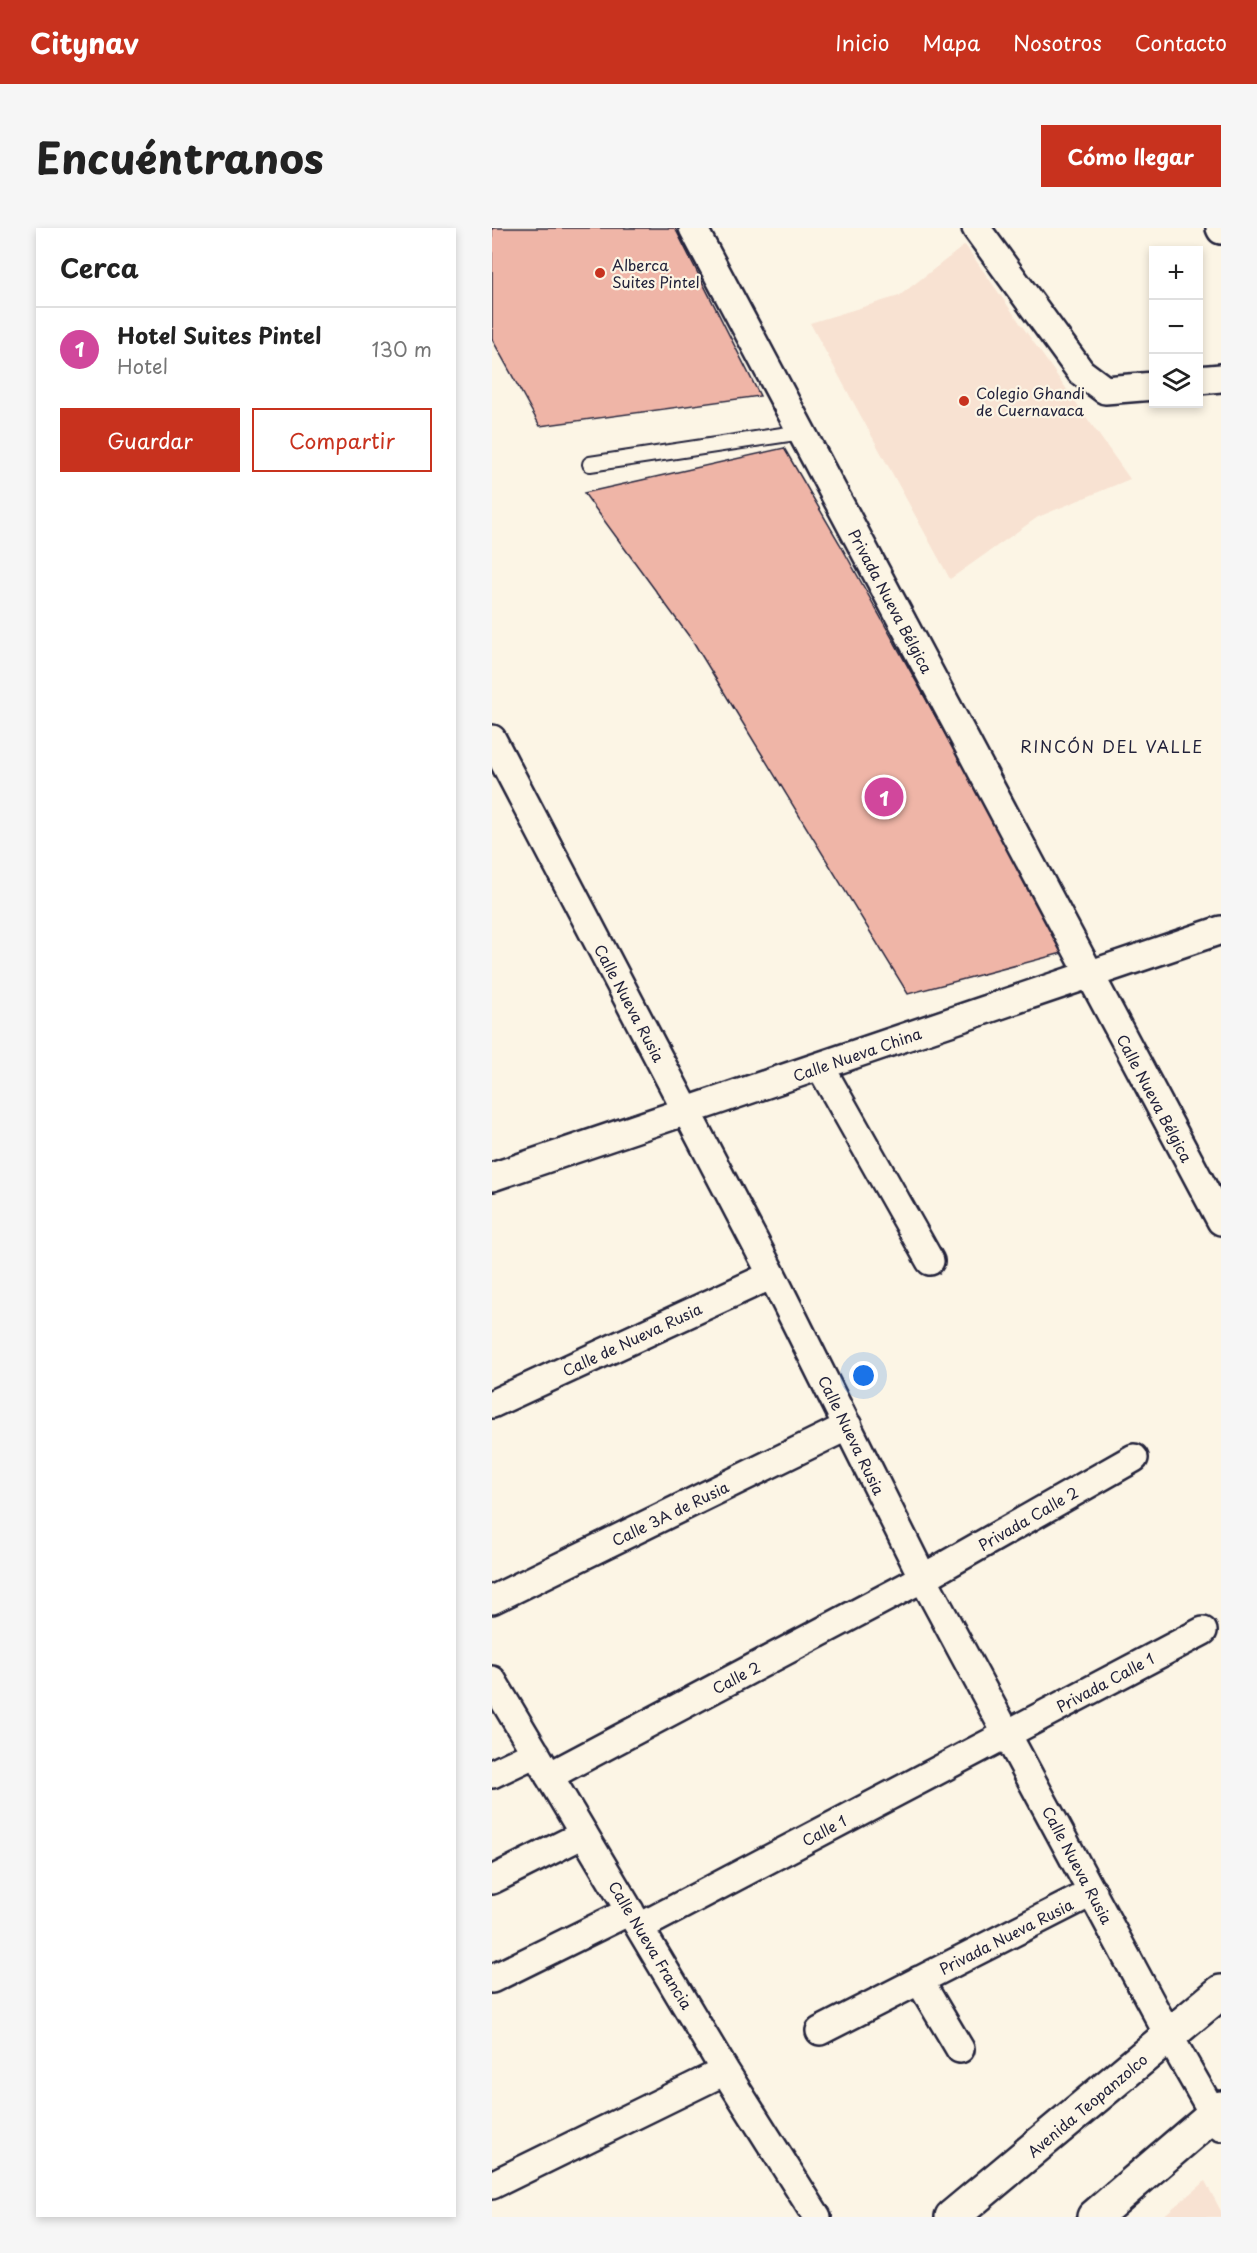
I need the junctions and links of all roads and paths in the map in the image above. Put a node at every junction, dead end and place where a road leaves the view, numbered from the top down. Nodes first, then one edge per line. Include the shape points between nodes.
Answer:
1 (693, 228) edge
2 (976, 228) edge
3 (1149, 386) edge
4 (801, 432) junction
5 (590, 464) dead end
6 (492, 739) edge
7 (1221, 930) edge
8 (1089, 975) junction
9 (811, 1069) junction
10 (686, 1111) junction
11 (492, 1177) edge
12 (871, 1193) dead end
13 (1221, 1221) edge
14 (930, 1261) dead end
15 (772, 1275) junction
16 (492, 1404) edge
17 (848, 1426) junction
18 (1134, 1458) dead end
19 (923, 1578) junction
20 (492, 1600) edge
21 (1203, 1631) dead end
22 (496, 1695) edge
23 (1007, 1733) junction
24 (543, 1765) junction
25 (492, 1774) edge
26 (584, 1834) junction
27 (492, 1880) edge
28 (1093, 1892) junction
29 (635, 1919) junction
30 (492, 1979) edge
31 (919, 1980) junction
32 (1221, 1992) edge
33 (820, 2031) dead end
34 (1169, 2036) junction
35 (960, 2049) dead end
36 (726, 2071) junction
37 (1219, 2116) edge
38 (492, 2186) edge
39 (808, 2214) edge
40 (952, 2217) edge
41 (1094, 2217) edge

1 - 4 street, Privada Nueva Bélgica
2 - 3 street via 1081,372 1105,390
4 - 5 lane
4 - 8 street, Privada Nueva Bélgica
6 - 10 street, Calle Nueva Rusia
7 - 8 street, Calle Nueva China
8 - 9 street, Calle Nueva China
8 - 13 street, Calle Nueva Bélgica
9 - 10 street, Calle Nueva China
9 - 12 street
9 - 14 street
10 - 11 street, Calle Nueva China
10 - 15 street, Calle Nueva Rusia
15 - 16 street, Calle de Nueva Rusia
15 - 17 street, Calle Nueva Rusia
17 - 19 street, Calle Nueva Rusia
17 - 20 street, Calle 3A de Rusia
18 - 19 street, Privada Calle 2
19 - 23 street, Calle Nueva Rusia
19 - 24 street, Calle 2
21 - 23 street, Privada Calle 1
22 - 24 street, Calle Nueva Francia
23 - 28 street, Calle Nueva Rusia
23 - 29 street, Calle 1
24 - 25 street, Calle 2
24 - 26 street, Calle Nueva Francia
26 - 27 street
26 - 29 street, Calle Nueva Francia
28 - 31 street, Privada Nueva Rusia
28 - 34 street, Calle Nueva Rusia
29 - 30 street, Calle 1
29 - 36 street, Calle Nueva Francia
31 - 33 street, Privada Nueva Rusia
31 - 35 street, Privada Nueva Rusia
32 - 34 main road, Avenida Teopanzolco
34 - 37 street, Calle Nueva Rusia
34 - 40 main road, Avenida Teopanzolco
36 - 38 street
36 - 39 street, Calle Nueva Francia
37 - 41 main road

